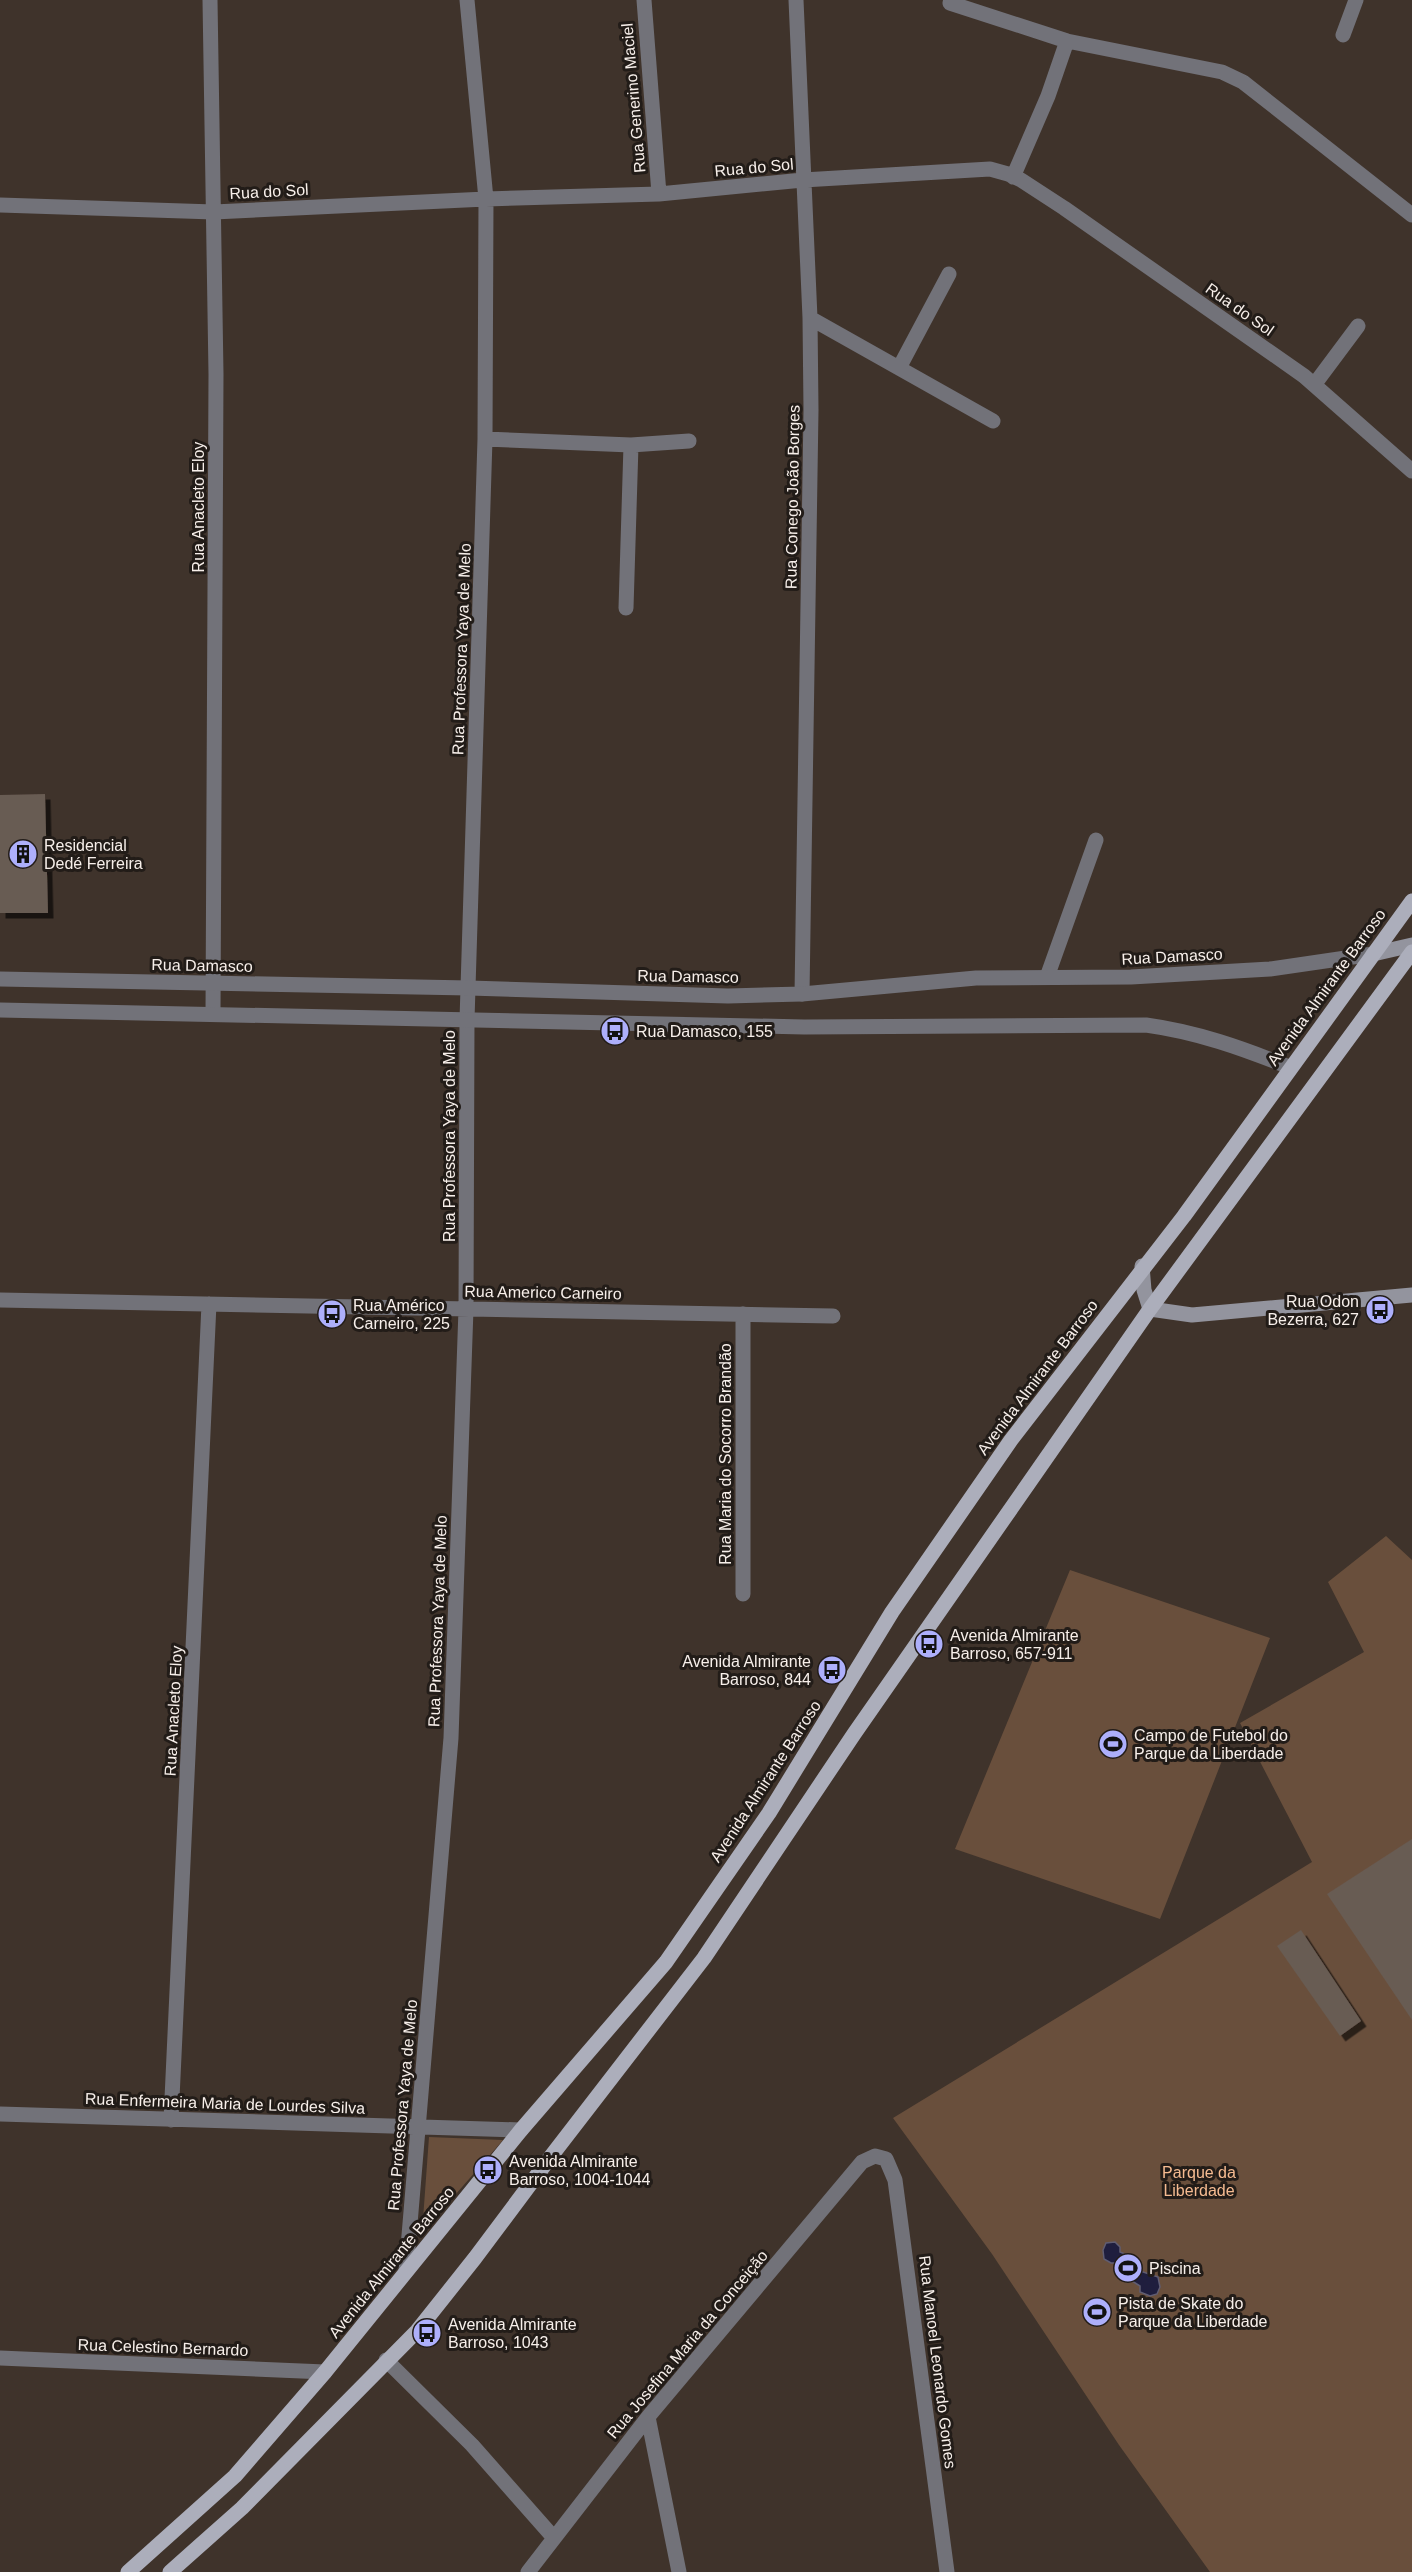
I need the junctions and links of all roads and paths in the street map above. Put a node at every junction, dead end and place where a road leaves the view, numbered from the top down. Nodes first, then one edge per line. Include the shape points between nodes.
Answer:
1 (210, 0) edge
2 (467, 0) edge
3 (644, 0) edge
4 (796, 0) edge
5 (1356, 0) edge
6 (950, 3) dead end
7 (1343, 34) dead end
8 (1067, 41) junction
9 (1013, 177) junction
10 (803, 180) junction
11 (659, 194) junction
12 (486, 199) junction
13 (0, 205) edge
14 (214, 212) junction
15 (1412, 215) edge
16 (949, 274) dead end
17 (810, 318) junction
18 (1358, 326) dead end
19 (899, 368) junction
20 (1314, 385) junction
21 (993, 421) dead end
22 (485, 439) junction
23 (689, 441) dead end
24 (631, 445) junction
25 (1412, 471) edge
26 (626, 608) dead end
27 (1096, 840) dead end
28 (1412, 901) edge
29 (1412, 945) edge
30 (1412, 952) edge
31 (1373, 954) junction
32 (1047, 977) junction
33 (0, 979) edge
34 (214, 983) junction
35 (469, 988) junction
36 (802, 994) junction
37 (0, 1010) edge
38 (213, 1014) junction
39 (467, 1020) junction
40 (1289, 1067) junction
41 (1142, 1266) junction
42 (1412, 1295) edge
43 (0, 1300) edge
44 (209, 1304) junction
45 (466, 1309) junction
46 (1150, 1309) junction
47 (742, 1314) junction
48 (833, 1316) dead end
49 (743, 1594) dead end
50 (0, 2114) edge
51 (171, 2120) junction
52 (418, 2126) junction
53 (521, 2130) junction
54 (886, 2159) joint
55 (406, 2271) junction
56 (0, 2358) edge
57 (386, 2360) junction
58 (325, 2372) junction
59 (648, 2417) junction
60 (554, 2538) junction
61 (128, 2572) edge
62 (170, 2572) edge
63 (528, 2572) edge
64 (680, 2572) edge
65 (947, 2572) edge

1 - 14 street, Rua Anacleto Eloy
2 - 12 street, Rua Professora Yaya de Melo
3 - 11 street, Rua Generino Maciel
4 - 10 street, Rua Conego João Borges
5 - 7 street
6 - 8 street
8 - 9 street
8 - 15 street via 1222,72 1243,82
9 - 10 street, Rua do Sol via 990,169
9 - 20 street, Rua do Sol via 1064,208
10 - 11 street, Rua do Sol
10 - 17 street, Rua Conego João Borges
11 - 12 street, Rua do Sol
12 - 14 street, Rua do Sol
12 - 22 street, Rua Professora Yaya de Melo
13 - 14 street, Rua do Sol
14 - 34 street, Rua Anacleto Eloy
16 - 19 street
17 - 19 street
17 - 36 street, Rua Conego João Borges
18 - 20 street
19 - 21 street
20 - 25 street, Rua do Sol
22 - 24 street
22 - 35 street, Rua Professora Yaya de Melo
23 - 24 street
24 - 26 street
27 - 32 street
28 - 31 main road, Avenida Almirante Barroso
29 - 31 main road
30 - 46 main road
31 - 32 street, Rua Damasco via 1270,969 1131,977
31 - 40 main road, Avenida Almirante Barroso
32 - 36 street, Rua Damasco via 976,978
33 - 34 street, Rua Damasco
34 - 35 street, Rua Damasco
34 - 38 street, Rua Anacleto Eloy
35 - 36 street, Rua Damasco via 728,996
35 - 39 street, Rua Professora Yaya de Melo
37 - 38 street
38 - 39 street
39 - 40 street via 804,1027 1146,1025 1233,1044
39 - 45 street, Rua Professora Yaya de Melo
40 - 41 main road, Avenida Almirante Barroso via 1184,1216
41 - 46 main road
41 - 53 main road, Avenida Almirante Barroso via 1011,1440 892,1612 770,1813 666,1962
42 - 46 main road via 1192,1315
43 - 44 street, Rua Americo Carneiro
44 - 45 street, Rua Americo Carneiro
44 - 51 street, Rua Anacleto Eloy
45 - 47 street, Rua Americo Carneiro
45 - 52 street, Rua Professora Yaya de Melo via 450,1738
46 - 57 main road via 854,1734 704,1958 475,2258 417,2331
47 - 48 street, Rua Americo Carneiro
47 - 49 street, Rua Maria do Socorro Brandão
50 - 51 street, Rua Enfermeira Maria de Lourdes Silva
51 - 52 street, Rua Enfermeira Maria de Lourdes Silva
52 - 53 street, Rua Enfermeira Maria de Lourdes Silva
52 - 55 street, Rua Professora Yaya de Melo
53 - 55 main road, Avenida Almirante Barroso
54 - 59 street, Rua Josefina Maria da Conceição via 875,2156 862,2162
54 - 65 street, Rua Manoel Leonardo Gomes via 896,2180
55 - 58 main road, Avenida Almirante Barroso
56 - 58 street, Rua Celestino Bernardo
57 - 60 street via 472,2445
57 - 62 main road via 242,2508
58 - 61 main road, Avenida Almirante Barroso via 235,2475
59 - 60 street, Rua Josefina Maria da Conceição
59 - 64 street
60 - 63 street, Rua Josefina Maria da Conceição

